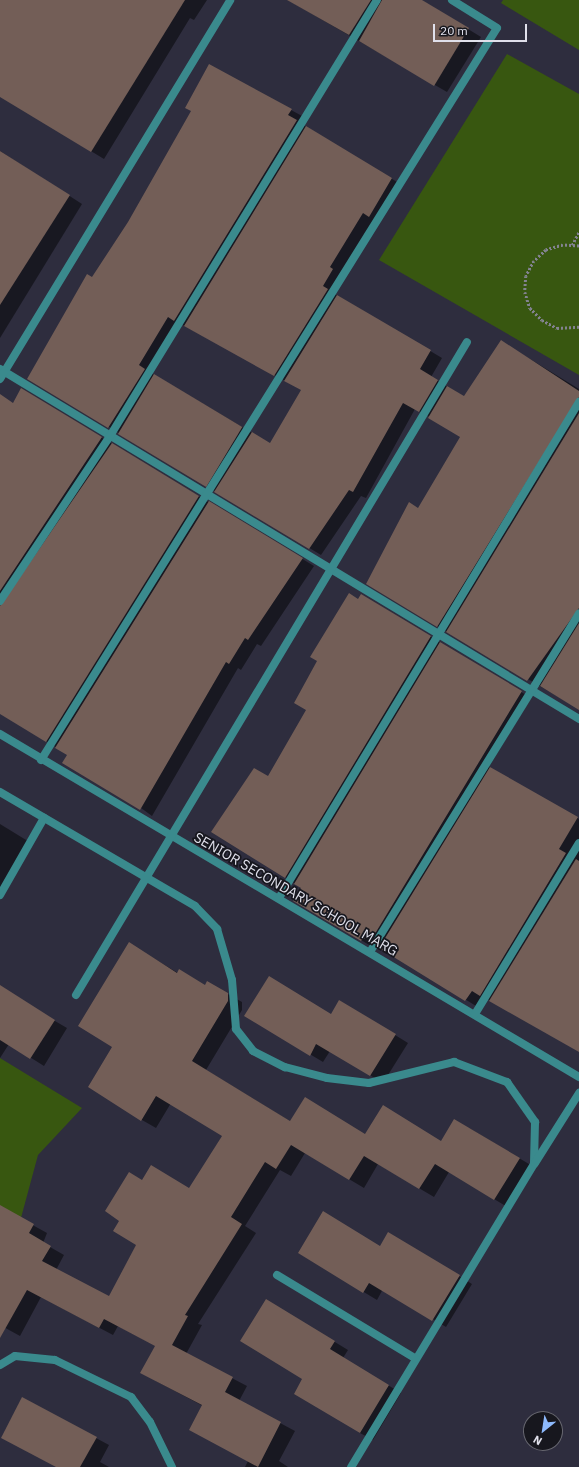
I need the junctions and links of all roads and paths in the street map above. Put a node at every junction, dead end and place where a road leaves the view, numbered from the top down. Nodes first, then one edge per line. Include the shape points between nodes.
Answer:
1 (230, 0) edge
2 (377, 0) edge
3 (452, 0) edge
4 (579, 232) edge
5 (572, 245) junction
6 (579, 246) edge
7 (579, 328) edge
8 (467, 342) dead end
9 (2, 373) edge
10 (579, 402) edge
11 (110, 436) junction
12 (206, 494) junction
13 (331, 569) junction
14 (0, 601) edge
15 (579, 613) edge
16 (436, 633) junction
17 (532, 691) junction
18 (579, 719) edge
19 (0, 734) edge
20 (41, 760) junction
21 (0, 792) edge
22 (44, 818) junction
23 (170, 836) junction
24 (579, 843) edge
25 (147, 879) junction
26 (0, 895) edge
27 (279, 898) junction
28 (370, 952) junction
29 (76, 995) dead end
30 (475, 1014) junction
31 (579, 1076) edge
32 (579, 1093) edge
33 (534, 1164) junction
34 (277, 1275) dead end
35 (416, 1359) junction
36 (0, 1365) edge
37 (172, 1467) edge
38 (351, 1467) edge

1 - 9 street
2 - 11 street
3 - 12 street via 497,28
4 - 5 path
5 - 6 path
5 - 7 path via 546,250 534,261 526,276 525,292 530,308 542,320 556,328
8 - 13 street
9 - 11 street
10 - 16 street
11 - 12 street
11 - 14 street
12 - 13 street
12 - 20 street
13 - 16 street
13 - 23 street
15 - 17 street
16 - 17 street
16 - 27 street
17 - 18 street
17 - 28 street
19 - 20 street, SENIOR SECONDARY SCHOOL MARG
20 - 23 street, SENIOR SECONDARY SCHOOL MARG
21 - 22 street
22 - 25 street
22 - 26 street
23 - 25 street
23 - 27 street, SENIOR SECONDARY SCHOOL MARG
24 - 30 street
25 - 29 street
25 - 33 street via 195,906 217,929 232,980 236,1029 253,1051 284,1067 327,1078 369,1083 454,1062 506,1082 535,1122
27 - 28 street, SENIOR SECONDARY SCHOOL MARG
28 - 30 street, SENIOR SECONDARY SCHOOL MARG
30 - 31 street, SENIOR SECONDARY SCHOOL MARG
32 - 33 street
33 - 35 street
34 - 35 street
35 - 38 street
36 - 37 street via 15,1356 55,1360 131,1397 150,1422

